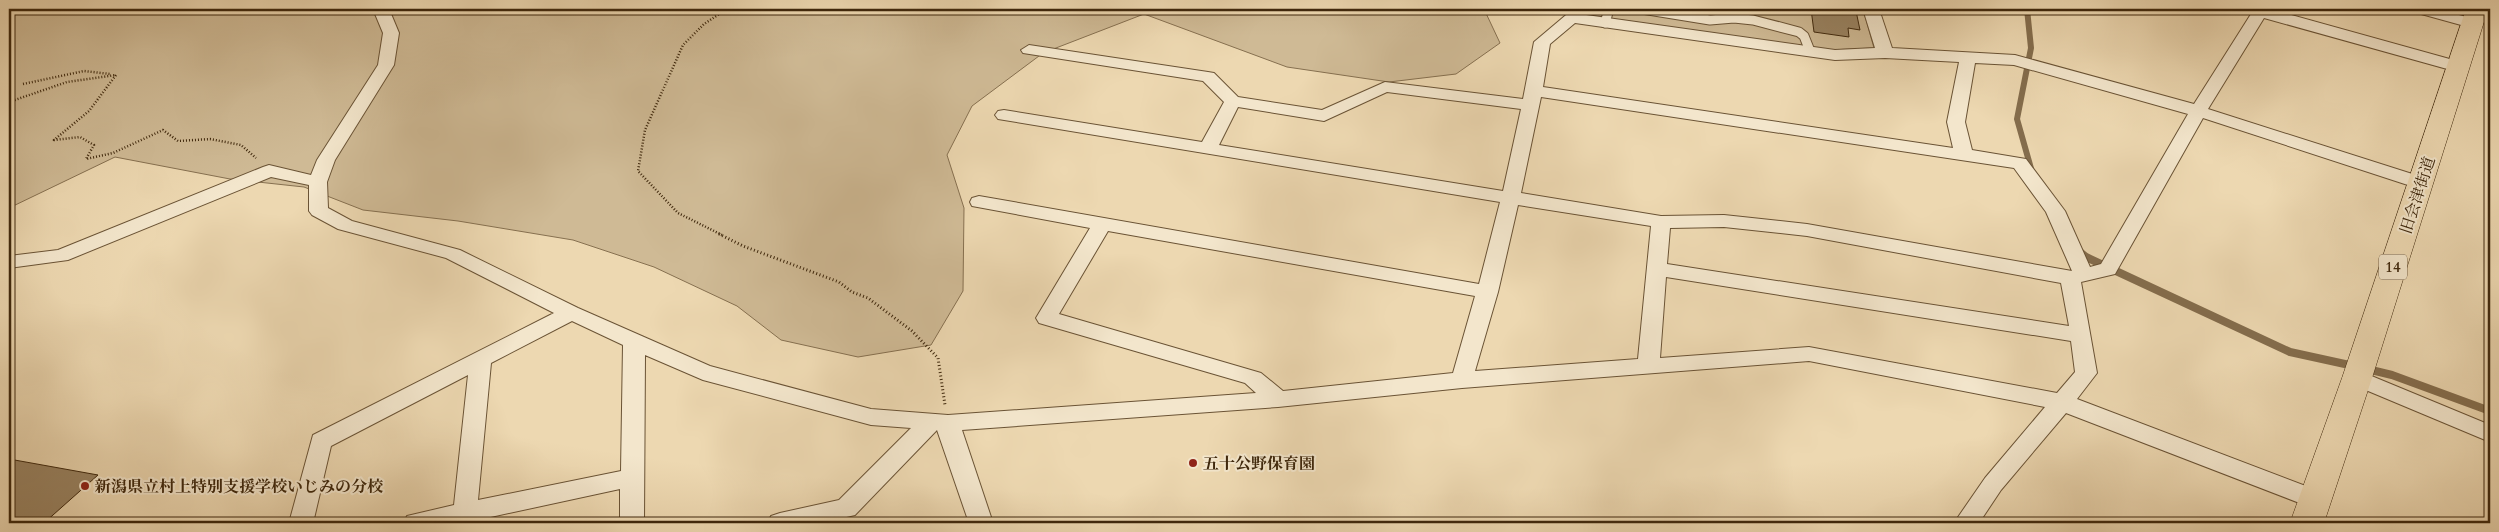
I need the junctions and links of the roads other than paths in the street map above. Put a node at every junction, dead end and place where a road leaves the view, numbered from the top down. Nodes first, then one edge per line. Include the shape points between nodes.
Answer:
1 (381, 9) edge
2 (1642, 9) edge
3 (1870, 9) edge
4 (2419, 9) edge
5 (2256, 10) edge
6 (1607, 16) edge
7 (2474, 16) edge
8 (1029, 50) dead end
9 (1810, 51) junction
10 (1885, 53) junction
11 (1968, 58) junction
12 (2458, 67) junction
13 (1533, 98) junction
14 (1233, 101) junction
15 (2198, 111) junction
16 (1004, 115) dead end
17 (1208, 148) junction
18 (1964, 154) junction
19 (318, 182) junction
20 (2421, 184) junction
21 (1511, 198) junction
22 (979, 202) dead end
23 (1661, 222) junction
24 (1102, 224) junction
25 (9, 262) edge
26 (1657, 269) junction
27 (2076, 276) junction
28 (1488, 292) junction
29 (571, 313) junction
30 (2082, 335) junction
31 (634, 340) junction
32 (480, 360) junction
33 (1648, 366) junction
34 (2357, 378) junction
35 (1462, 380) junction
36 (1278, 399) junction
37 (2061, 402) junction
38 (939, 423) junction
39 (2490, 434) edge
40 (633, 477) junction
41 (2311, 512) edge
42 (464, 518) edge
43 (805, 521) edge
44 (302, 523) edge
45 (416, 523) edge
46 (632, 523) edge
47 (780, 523) edge
48 (981, 523) edge
49 (1966, 523) edge

1 - 19 street via 391,33 386,65 326,160
2 - 9 lane via 1710,20 1734,18 1799,32
3 - 10 street
4 - 7 street
5 - 12 street
5 - 15 street
6 - 9 street
6 - 13 street via 1572,18 1542,42
7 - 12 main road, 旧会津街道 / 14
8 - 14 street via 1208,77
9 - 10 street via 1834,55
10 - 11 street
11 - 15 street via 2015,60
11 - 18 street via 1956,122
12 - 20 main road, 旧会津街道 / 14
13 - 14 street via 1385,87 1324,116
13 - 18 street
13 - 21 street
14 - 17 street
15 - 20 street
15 - 27 street via 2108,269
16 - 17 street
17 - 21 street
18 - 27 street via 2020,162 2055,211
19 - 25 street via 269,171 61,256
19 - 29 street via 318,211 327,216 345,225 453,254
20 - 34 main road, 旧会津街道 / 14
21 - 23 street
21 - 28 street
22 - 24 street
23 - 26 street
23 - 27 street via 1724,221 1807,230
24 - 28 street
24 - 36 street via 1046,318 1253,378
26 - 30 street
26 - 33 street
27 - 30 street
28 - 35 street
29 - 31 street
29 - 32 street
30 - 37 street via 2086,373
31 - 38 street via 703,372 871,417
31 - 40 street
32 - 42 street
32 - 44 street via 321,441
33 - 35 street
33 - 37 street via 1809,354
34 - 39 street
34 - 41 main road, 旧会津街道 / 14
35 - 36 street
36 - 38 street
37 - 41 street
37 - 49 street via 1993,484
38 - 43 street via 846,508
38 - 48 street
40 - 42 street
40 - 46 street
42 - 45 street
43 - 47 street

